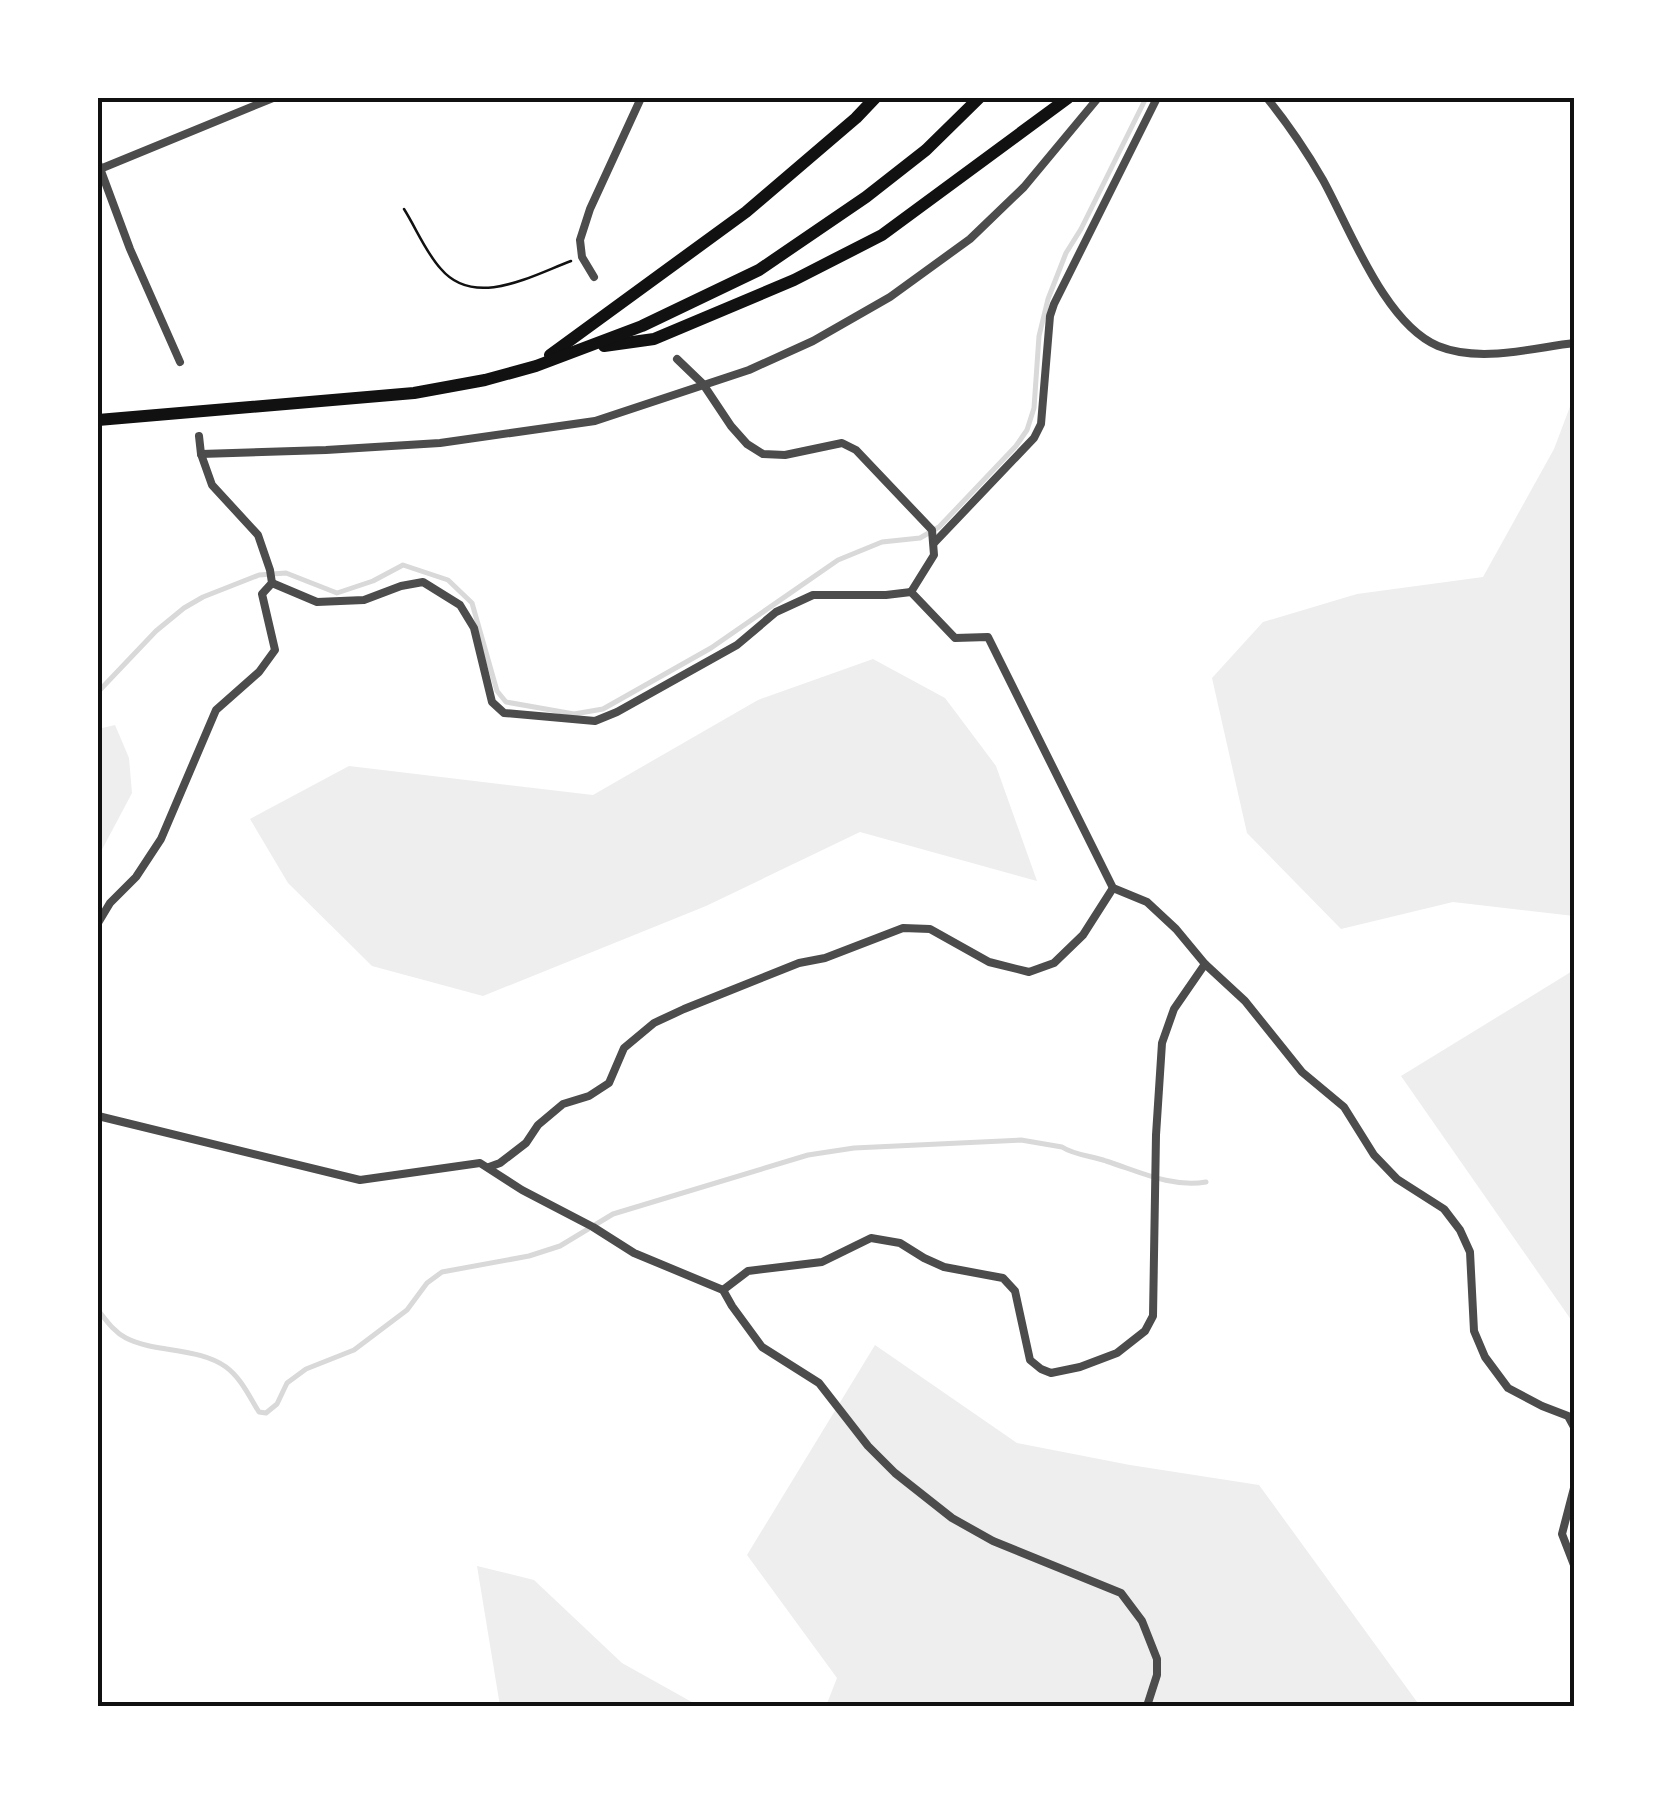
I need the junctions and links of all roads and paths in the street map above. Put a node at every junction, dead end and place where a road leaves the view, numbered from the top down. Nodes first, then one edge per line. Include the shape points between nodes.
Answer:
1 (274, 98) edge
2 (641, 98) edge
3 (875, 98) edge
4 (978, 98) edge
5 (1068, 98) edge
6 (1098, 98) edge
7 (1157, 98) edge
8 (1267, 98) edge
9 (99, 166) edge
10 (404, 209) dead end
11 (582, 257) junction
12 (594, 277) dead end
13 (1574, 343) edge
14 (582, 349) junction
15 (677, 359) dead end
16 (180, 362) dead end
17 (536, 366) junction
18 (703, 384) junction
19 (98, 420) edge
20 (199, 436) dead end
21 (201, 454) junction
22 (934, 543) junction
23 (272, 583) junction
24 (911, 592) junction
25 (1113, 888) junction
26 (98, 923) edge
27 (1205, 964) junction
28 (98, 1116) edge
29 (490, 1167) junction
30 (723, 1290) junction
31 (1574, 1427) edge
32 (1574, 1488) edge
33 (1574, 1565) edge
34 (1147, 1706) edge

1 - 9 street
2 - 11 street via 590,209
3 - 17 highway via 746,212
4 - 14 highway via 926,150 759,270
5 - 14 highway via 882,235 654,339
6 - 18 street via 970,240 813,342
7 - 22 street via 1050,316 1041,424 1034,438
8 - 13 street via 1320,175 1386,300 1410,328 1438,346 1486,354
9 - 16 street
10 - 11 path via 442,271 477,289
11 - 12 street
14 - 17 highway
15 - 18 street
17 - 19 highway via 414,393
18 - 21 street via 595,421 498,435
18 - 22 street via 747,444 763,454 842,443 856,450 932,530
20 - 21 street
21 - 23 street via 212,485 258,535
22 - 24 street via 934,555
23 - 24 street via 317,602 364,600 423,582 460,604 474,628 492,702 504,712 595,720 737,645 776,612 813,595
23 - 26 street via 262,594 275,650 216,710 161,838
24 - 25 street via 955,638 988,637
25 - 27 street via 1147,902
25 - 29 street via 1083,935 1054,963 1029,972 989,962 930,929 903,928 684,1009 624,1048 609,1083 563,1104 526,1144
27 - 30 street via 1174,1009 1162,1044 1153,1316 1146,1332 1117,1353 1080,1367 1040,1369 1030,1360 1014,1290 1003,1278 944,1267 900,1243 871,1238 822,1262 748,1271
27 - 31 street via 1245,1001 1302,1072 1344,1107 1397,1180 1444,1208 1470,1252 1474,1332 1485,1357 1508,1388 1568,1416
28 - 29 street via 360,1180 480,1162
29 - 30 street via 634,1253
30 - 34 street via 762,1347 819,1383 868,1446 952,1518 1121,1594 1142,1621 1157,1659
32 - 33 street via 1562,1534

